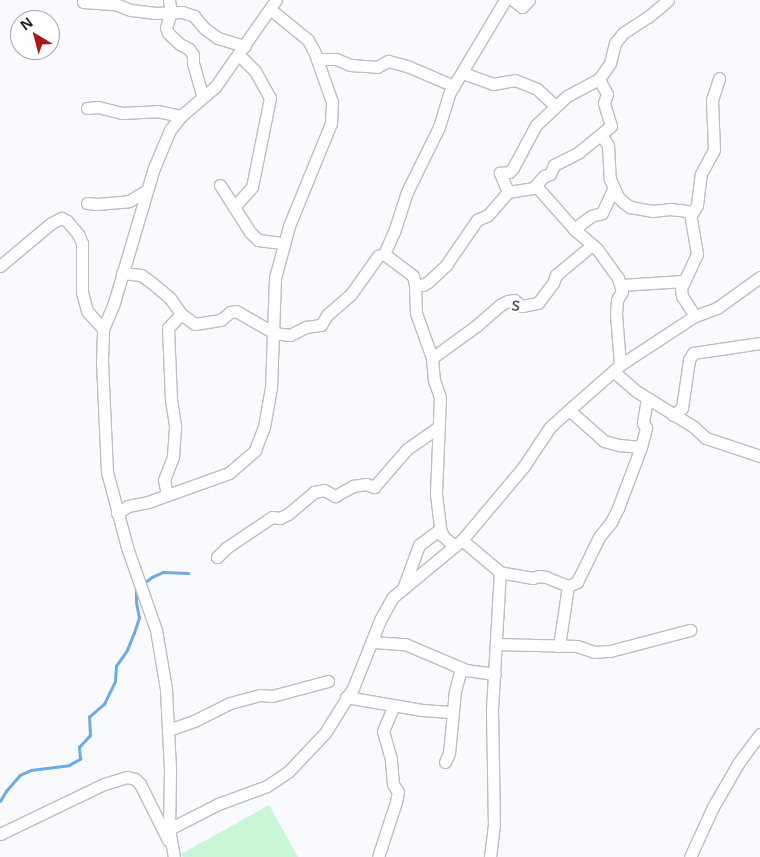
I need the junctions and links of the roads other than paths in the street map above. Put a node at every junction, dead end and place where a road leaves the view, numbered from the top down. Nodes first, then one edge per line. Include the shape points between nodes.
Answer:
1 (169, 0) edge
2 (505, 0) edge
3 (512, 0) edge
4 (529, 0) edge
5 (668, 0) edge
6 (84, 2) dead end
7 (273, 4) edge
8 (171, 12) junction
9 (242, 51) junction
10 (317, 59) junction
11 (463, 73) junction
12 (719, 78) dead end
13 (599, 79) junction
14 (454, 86) junction
15 (203, 97) junction
16 (555, 106) junction
17 (87, 108) dead end
18 (181, 116) junction
19 (600, 135) junction
20 (220, 185) dead end
21 (536, 186) junction
22 (613, 188) junction
23 (147, 190) junction
24 (508, 192) junction
25 (87, 203) dead end
26 (234, 206) junction
27 (690, 213) junction
28 (574, 229) junction
29 (284, 244) junction
30 (592, 245) junction
31 (384, 254) junction
32 (0, 266) edge
33 (122, 273) junction
34 (760, 277) edge
35 (683, 281) junction
36 (415, 285) junction
37 (621, 285) junction
38 (180, 314) junction
39 (695, 316) junction
40 (103, 330) junction
41 (274, 333) junction
42 (760, 343) edge
43 (432, 358) junction
44 (616, 368) junction
45 (647, 398) junction
46 (569, 410) junction
47 (673, 414) junction
48 (439, 427) junction
49 (641, 447) junction
50 (760, 456) edge
51 (167, 495) junction
52 (117, 513) junction
53 (440, 529) junction
54 (458, 543) junction
55 (218, 557) dead end
56 (500, 572) junction
57 (404, 586) junction
58 (568, 586) junction
59 (690, 630) dead end
60 (373, 642) junction
61 (496, 644) junction
62 (559, 646) junction
63 (461, 668) junction
64 (495, 674) junction
65 (328, 681) dead end
66 (346, 697) junction
67 (394, 705) junction
68 (453, 712) junction
69 (168, 730) junction
70 (760, 734) edge
71 (445, 762) dead end
72 (169, 829) junction
73 (0, 834) edge
74 (173, 851) edge
75 (378, 857) edge
76 (490, 857) edge
77 (690, 857) edge

1 - 8 street
2 - 11 street
3 - 4 street via 522,8
5 - 13 street via 623,33
6 - 8 street via 115,4 154,13
7 - 9 street
7 - 10 street via 308,40
8 - 9 street via 194,16 204,28
8 - 15 street via 166,27 168,33 193,55
9 - 15 street
9 - 26 street via 270,98 252,187
10 - 14 street via 336,59 350,65 376,67 388,61
10 - 29 street via 332,102 331,123
11 - 14 street
11 - 16 street via 493,84 515,80 537,89
12 - 27 street via 712,100 714,150 701,174 696,210
13 - 16 street
13 - 19 street via 607,94 604,103 612,123
14 - 31 street via 439,127 407,192
15 - 18 street
16 - 24 street via 536,125 509,172 500,173
17 - 18 street via 98,107 122,113 157,111
18 - 23 street via 163,144
19 - 21 street via 571,157 554,165 550,174
19 - 22 street via 608,145 608,168
20 - 26 street
21 - 24 street
21 - 28 street
22 - 27 street via 630,207
22 - 28 street via 602,212
23 - 25 street via 129,201
23 - 33 street
24 - 36 street via 488,215 477,220 446,265 428,282
26 - 29 street via 258,240
27 - 35 street via 697,254
28 - 30 street
29 - 41 street via 275,278
30 - 37 street
30 - 43 street, s via 556,275 538,303 522,306 514,300 500,305
31 - 36 street via 413,276
31 - 41 street via 378,256 351,294 327,315 321,325 306,327 290,335
32 - 40 street via 50,224 61,218 67,221 82,243 82,292 87,311
33 - 38 street via 141,275 170,298
33 - 40 street via 114,306
34 - 39 street via 717,308
35 - 37 street
35 - 39 street via 682,296
36 - 43 street via 416,313
37 - 44 street via 616,314
38 - 41 street via 195,324 206,324 236,311
38 - 51 street via 168,328 175,425 173,456 164,480
39 - 44 street
40 - 52 street via 107,472
41 - 51 street via 271,388 264,427 255,450 228,473
42 - 47 street via 693,353 682,408
43 - 48 street via 440,397
44 - 45 street
44 - 46 street
45 - 47 street
45 - 49 street via 643,423 646,428
46 - 49 street via 604,441
46 - 54 street via 550,427 524,466
47 - 50 street via 706,438
48 - 53 street via 436,494
48 - 55 street via 407,449 374,487 366,484 353,486 335,496 324,490 314,492 288,514 272,517
49 - 58 street via 611,522 600,536 577,582
51 - 52 street via 128,506
52 - 69 street via 156,630 166,689
53 - 54 street via 443,536
53 - 57 street via 419,545
54 - 56 street
54 - 57 street
56 - 58 street via 546,577
56 - 61 street
57 - 60 street via 387,607
58 - 62 street
59 - 62 street via 610,651 594,652 577,646
60 - 63 street via 405,644
60 - 66 street via 358,679
61 - 62 street
61 - 64 street
63 - 64 street
63 - 68 street
64 - 76 street via 492,709 494,824
65 - 69 street via 230,703
66 - 67 street
66 - 72 street via 325,732 278,781 218,804
67 - 68 street
67 - 75 street via 383,731 391,759 393,784 398,792
68 - 71 street via 450,754
69 - 72 street
70 - 77 street via 713,807
72 - 74 street
73 - 74 street via 104,784 127,778 140,784

